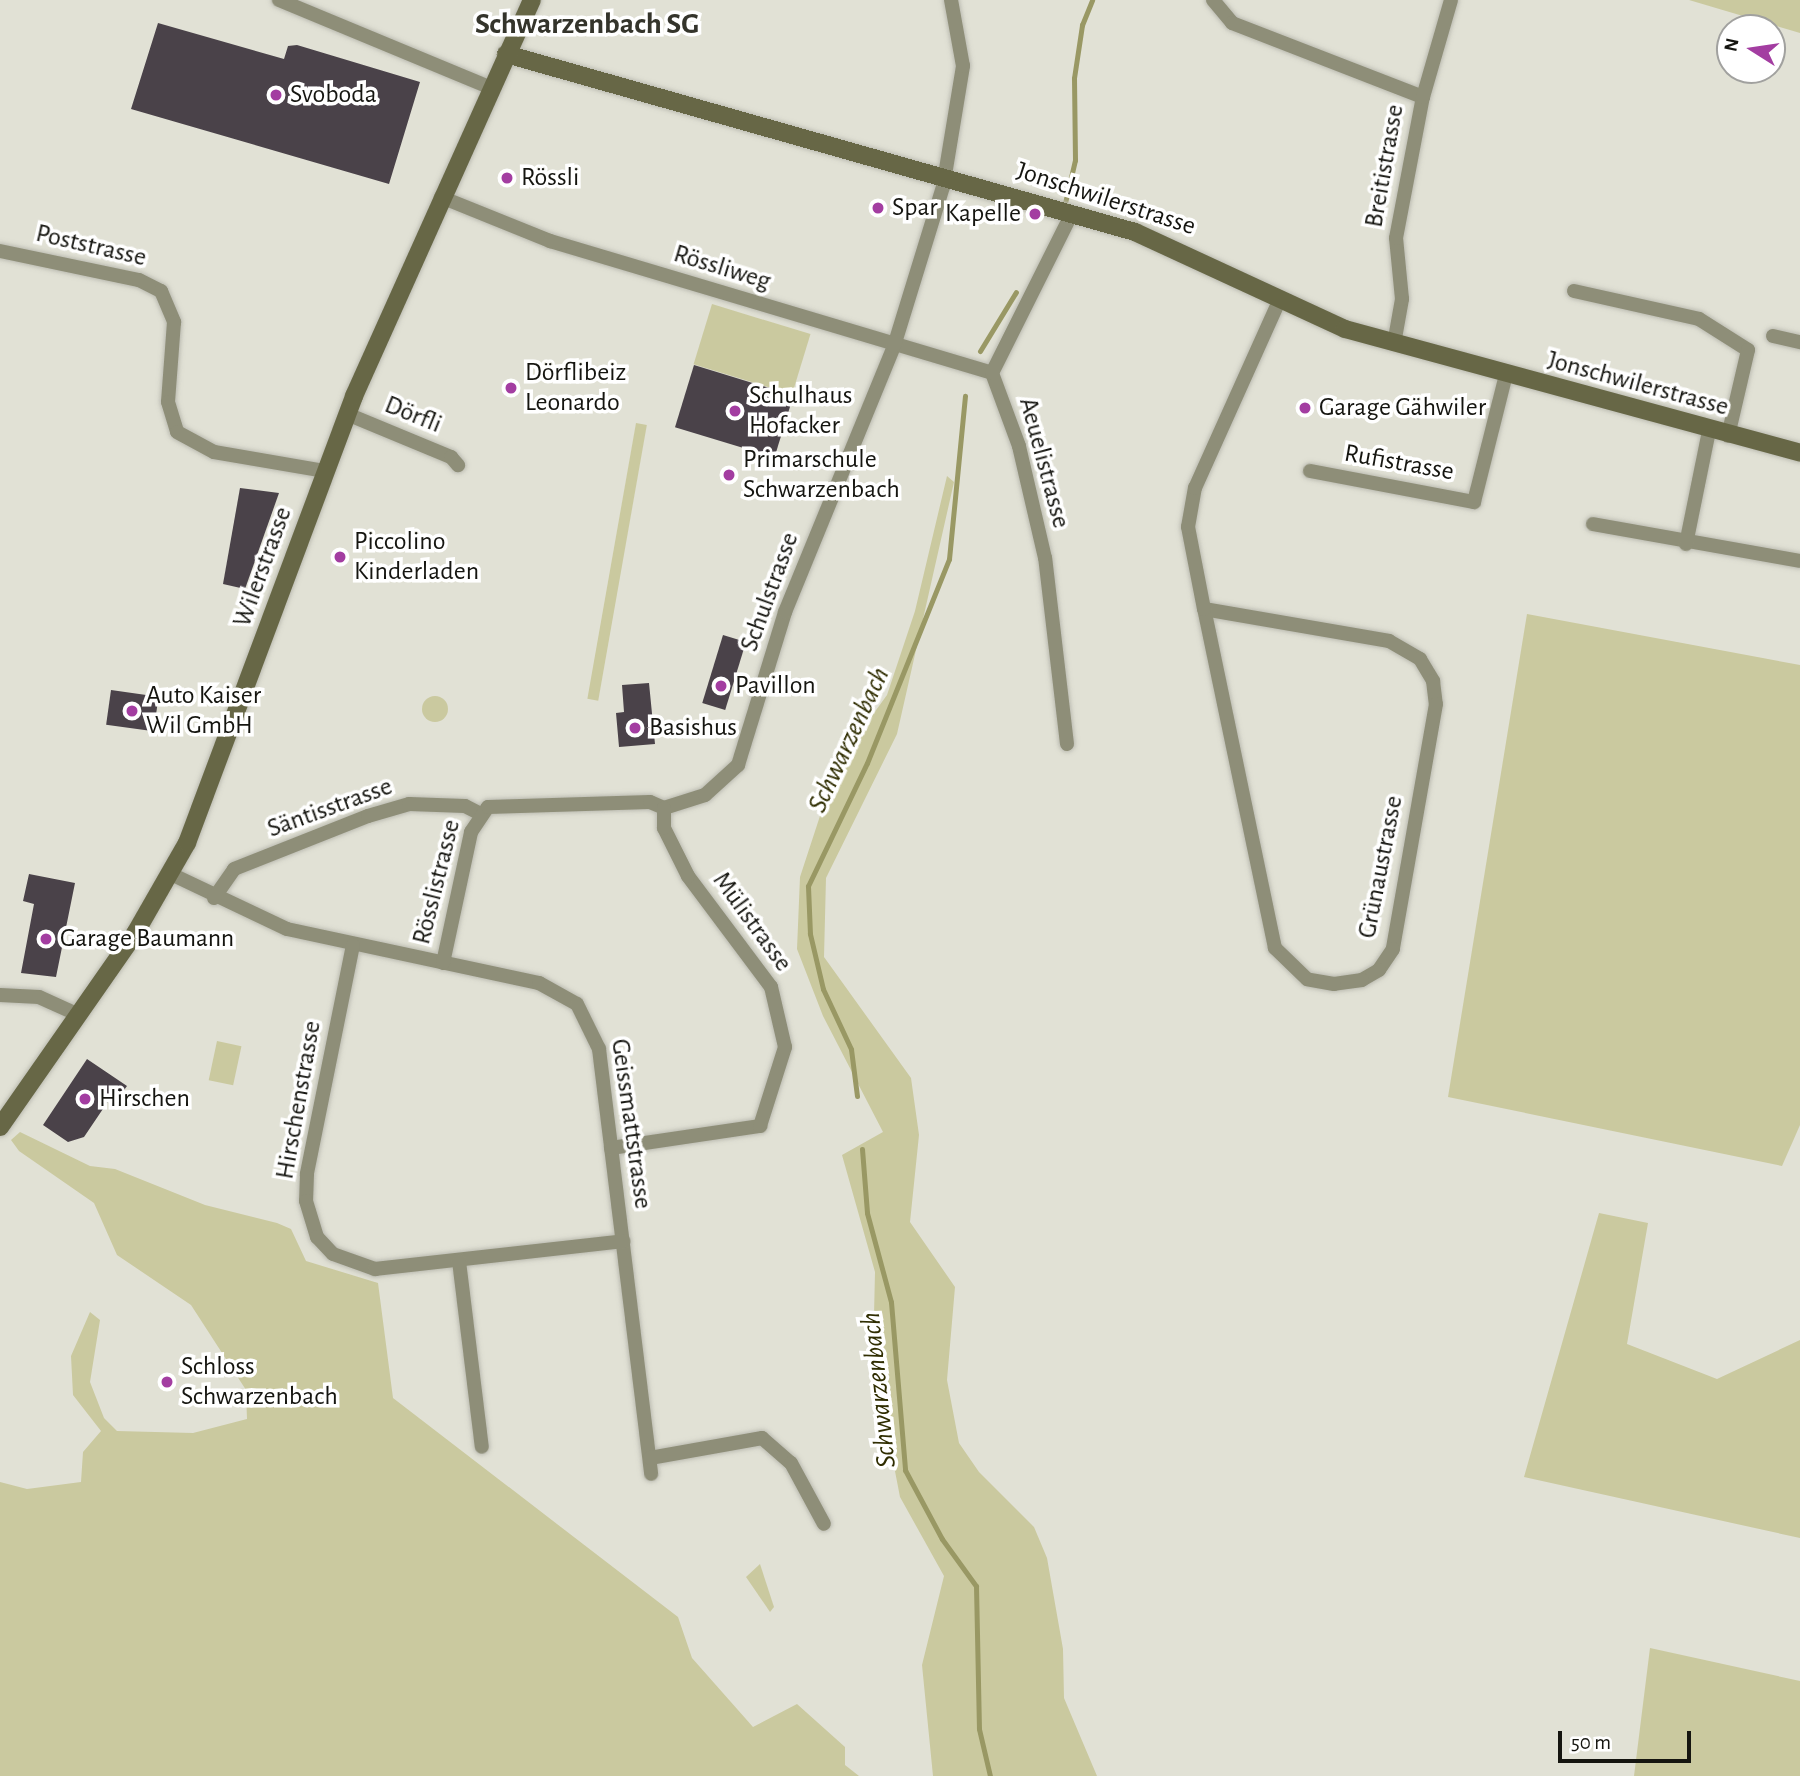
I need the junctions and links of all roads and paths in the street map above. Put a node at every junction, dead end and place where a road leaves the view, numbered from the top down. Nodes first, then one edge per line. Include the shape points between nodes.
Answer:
1 (279, 0) edge
2 (532, 0) edge
3 (951, 0) edge
4 (1213, 0) edge
5 (1451, 0) edge
6 (506, 54) junction
7 (491, 88) junction
8 (1423, 97) junction
9 (946, 177) junction
10 (442, 197) junction
11 (1072, 213) junction
12 (0, 251) edge
13 (1574, 291) dead end
14 (1279, 301) junction
15 (1773, 336) dead end
16 (1800, 342) edge
17 (1394, 344) junction
18 (894, 346) junction
19 (992, 373) junction
20 (1506, 375) junction
21 (347, 414) junction
22 (1709, 431) junction
23 (1728, 436) junction
24 (1800, 453) edge
25 (458, 465) dead end
26 (325, 471) junction
27 (1310, 471) dead end
28 (1593, 524) dead end
29 (1686, 544) junction
30 (1800, 561) edge
31 (1204, 610) junction
32 (1067, 744) dead end
33 (664, 808) junction
34 (479, 813) junction
35 (171, 874) junction
36 (214, 898) junction
37 (353, 945) junction
38 (443, 962) junction
39 (0, 995) edge
40 (79, 1015) junction
41 (0, 1127) edge
42 (611, 1148) junction
43 (623, 1241) junction
44 (459, 1261) junction
45 (482, 1447) dead end
46 (650, 1458) junction
47 (651, 1474) dead end
48 (824, 1524) dead end

1 - 7 street
2 - 6 street, Wilerstrasse
3 - 9 street, Schulstrasse via 963,66
4 - 8 street via 1224,17 1242,27
5 - 8 street, Breitistrasse
6 - 7 street, Wilerstrasse
6 - 9 street, Jonschwilerstrasse
7 - 10 street, Wilerstrasse
8 - 17 street, Breitistrasse via 1396,238 1402,299
9 - 11 street, Jonschwilerstrasse
9 - 18 street, Schulstrasse
10 - 18 street, Rössliweg via 550,241
10 - 21 street, Wilerstrasse
11 - 14 street, Jonschwilerstrasse via 1198,257
11 - 19 street, Aeuelistrasse
12 - 26 street, Poststrasse via 139,280 161,291 174,322 168,402 177,432 214,452
13 - 23 street via 1699,319 1748,350
14 - 17 street, Jonschwilerstrasse
14 - 31 street, Grünaustrasse via 1189,508
15 - 16 street
17 - 20 street, Jonschwilerstrasse
18 - 19 street, Rössliweg
18 - 33 street, Schulstrasse via 785,612 738,765 705,795
19 - 32 street, Aeuelistrasse via 1019,446 1045,558
20 - 22 street, Jonschwilerstrasse
20 - 27 street, Rufistrasse via 1475,502
21 - 25 street, Dörfli via 450,457
21 - 26 street, Wilerstrasse
22 - 23 street, Jonschwilerstrasse
22 - 29 street
23 - 24 street, Jonschwilerstrasse
26 - 35 street, Wilerstrasse via 201,808
28 - 29 street
29 - 30 street
31 - 31 street, Grünaustrasse via 1275,948 1307,979 1334,984 1362,980 1380,970 1393,949 1436,704 1433,681 1420,659 1389,641
33 - 34 street, Schulstrasse via 650,802 496,805
33 - 42 street, Mülistrasse via 664,828 688,876 771,987 785,1047 760,1126
34 - 36 street, Säntisstrasse via 465,806 409,804 368,816 233,869
34 - 38 street, Rösslistrasse
35 - 36 street, Geissmattstrasse
35 - 40 street, Wilerstrasse
36 - 37 street, Geissmattstrasse via 287,929
37 - 38 street, Geissmattstrasse
37 - 44 street, Hirschenstrasse via 308,1170 310,1219 333,1254 356,1264 398,1268
38 - 42 street, Geissmattstrasse via 539,983 577,1004 599,1049
39 - 40 street via 40,997
40 - 41 street, Wilerstrasse
42 - 43 street, Geissmattstrasse
43 - 44 street, Hirschenstrasse
43 - 46 street, Geissmattstrasse
44 - 45 street
46 - 47 street, Geissmattstrasse
46 - 48 street via 762,1438 791,1463

